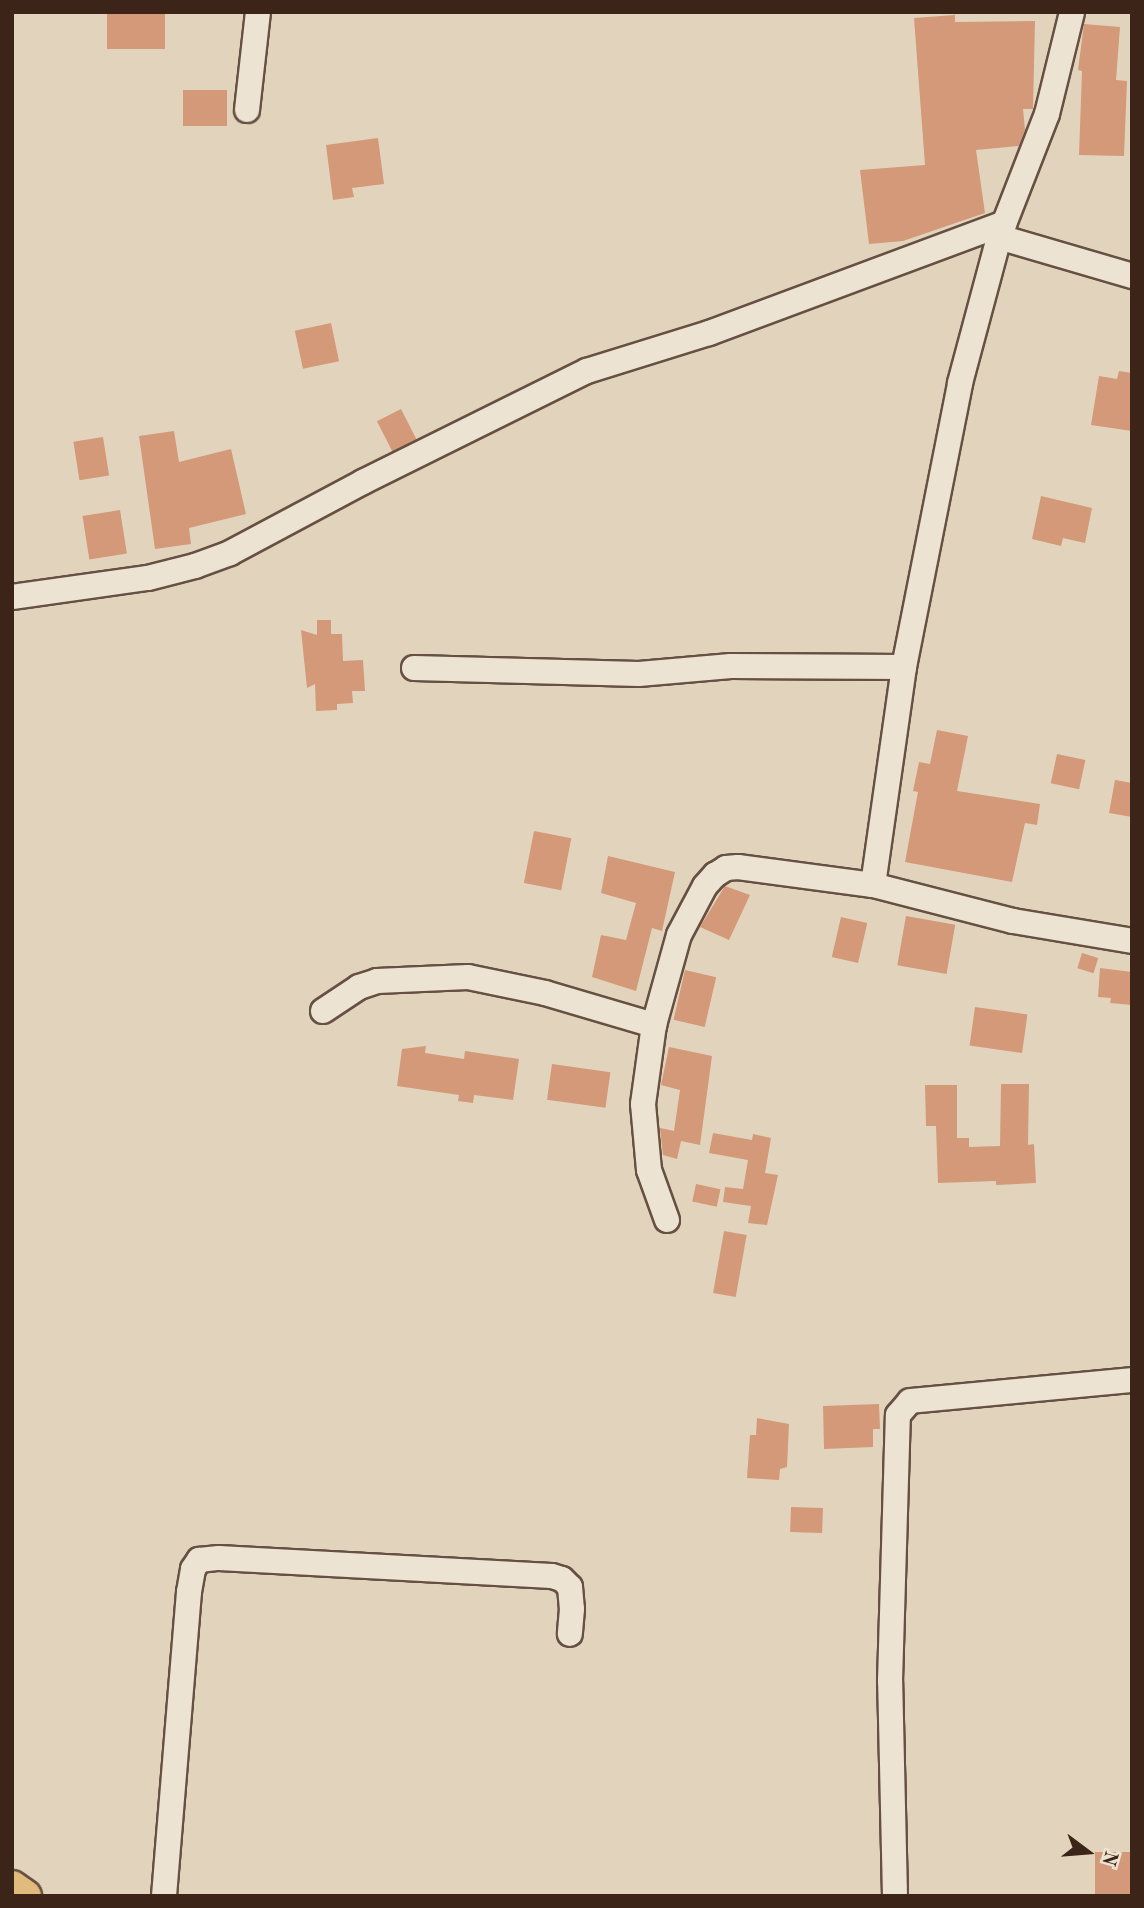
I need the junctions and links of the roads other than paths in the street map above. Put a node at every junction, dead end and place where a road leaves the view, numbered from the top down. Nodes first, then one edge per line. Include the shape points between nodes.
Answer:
1 (258, 12) edge
2 (1072, 12) edge
3 (247, 110) dead end
4 (1001, 230) junction
5 (1132, 276) edge
6 (12, 597) edge
7 (904, 667) junction
8 (414, 668) dead end
9 (873, 885) junction
10 (1132, 941) edge
11 (323, 1011) dead end
12 (654, 1026) junction
13 (667, 1220) dead end
14 (1132, 1380) edge
15 (570, 1634) dead end
16 (12, 1887) edge
17 (25, 1896) edge
18 (164, 1896) edge
19 (895, 1896) edge

1 - 3 street
2 - 4 street via 1047,114
4 - 5 street
4 - 6 street via 587,371 230,553 195,566 148,578
4 - 7 street via 960,383
7 - 8 street via 731,666 639,674
7 - 9 street
9 - 10 street via 1013,921
9 - 12 street via 738,867 715,875 679,935
11 - 12 street via 377,981 468,977 545,993
12 - 13 street via 643,1104 649,1170
14 - 19 street via 910,1401 898,1415 890,1681
15 - 18 street via 570,1587 552,1576 200,1560 192,1569 189,1592
16 - 17 main road

